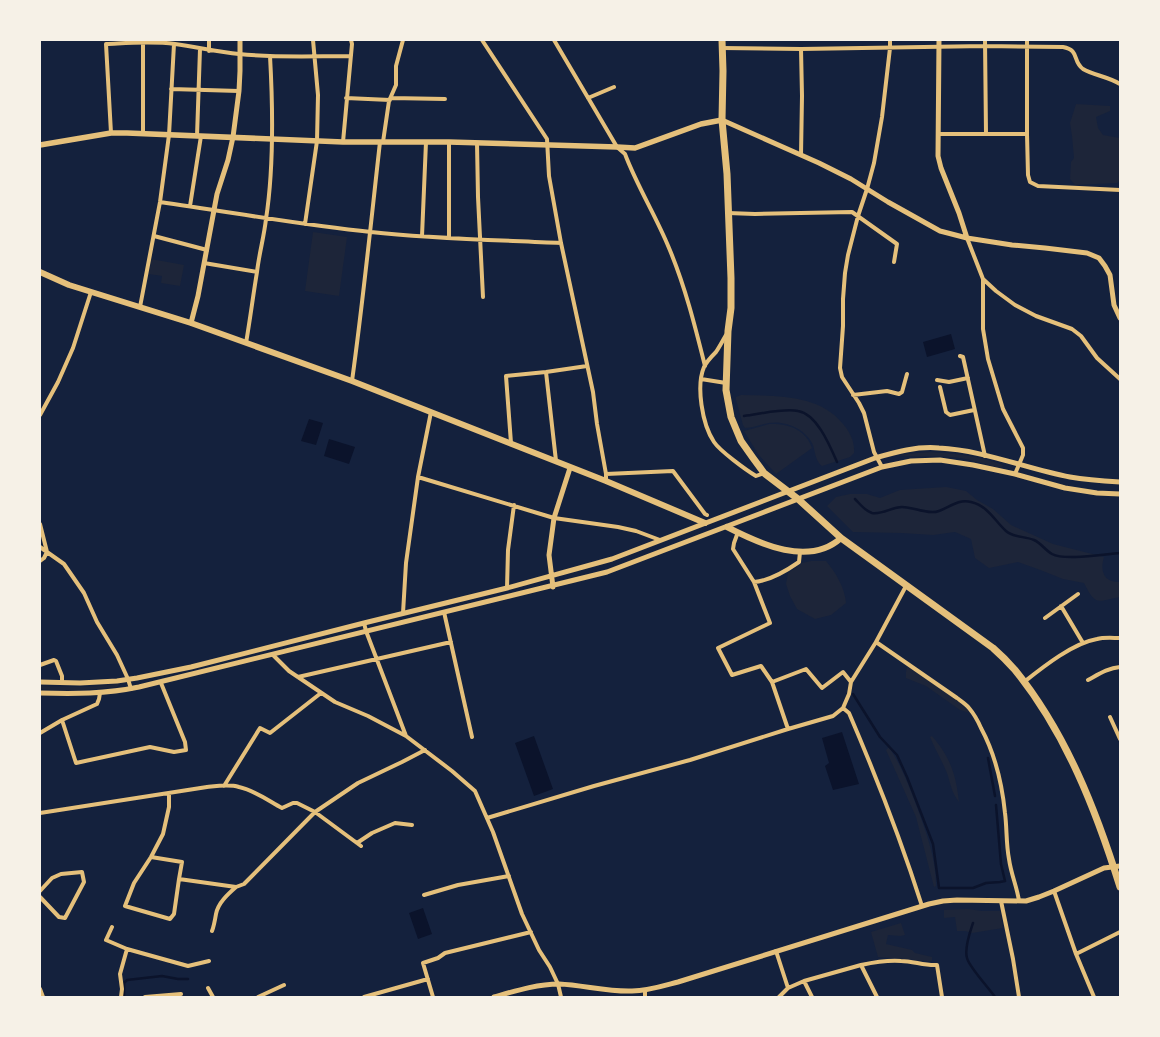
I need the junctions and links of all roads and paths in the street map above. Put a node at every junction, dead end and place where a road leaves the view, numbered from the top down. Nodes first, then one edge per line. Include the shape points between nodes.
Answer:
1 (210, 40) edge
2 (240, 40) edge
3 (313, 40) edge
4 (351, 40) edge
5 (403, 40) edge
6 (482, 40) edge
7 (554, 40) edge
8 (722, 40) edge
9 (890, 40) edge
10 (939, 40) edge
11 (985, 40) edge
12 (1027, 40) edge
13 (180, 42) edge
14 (143, 43) junction
15 (174, 44) junction
16 (985, 46) junction
17 (1027, 47) junction
18 (722, 48) junction
19 (890, 48) junction
20 (939, 48) junction
21 (200, 49) junction
22 (801, 49) junction
23 (209, 50) junction
24 (240, 54) junction
25 (270, 56) junction
26 (316, 56) junction
27 (350, 56) junction
28 (1120, 84) edge
29 (614, 86) dead end
30 (171, 89) junction
31 (198, 90) junction
32 (239, 91) junction
33 (346, 98) junction
34 (588, 98) junction
35 (390, 99) junction
36 (445, 99) dead end
37 (722, 120) junction
38 (111, 133) junction
39 (143, 133) junction
40 (938, 134) junction
41 (986, 134) junction
42 (1027, 134) junction
43 (168, 135) junction
44 (199, 136) junction
45 (233, 137) junction
46 (272, 140) junction
47 (317, 141) junction
48 (343, 142) junction
49 (381, 142) junction
50 (426, 142) junction
51 (449, 142) junction
52 (477, 143) junction
53 (40, 145) edge
54 (547, 145) junction
55 (617, 147) junction
56 (801, 155) junction
57 (867, 190) junction
58 (1120, 190) edge
59 (160, 202) junction
60 (190, 206) junction
61 (213, 209) junction
62 (728, 213) junction
63 (858, 216) junction
64 (267, 218) junction
65 (305, 224) junction
66 (369, 232) junction
67 (154, 236) junction
68 (422, 236) junction
69 (449, 238) junction
70 (968, 238) junction
71 (480, 239) junction
72 (561, 243) junction
73 (207, 250) junction
74 (894, 262) dead end
75 (204, 263) junction
76 (40, 272) edge
77 (256, 272) junction
78 (984, 279) junction
79 (91, 292) junction
80 (483, 297) dead end
81 (140, 307) junction
82 (1120, 318) edge
83 (191, 323) junction
84 (728, 331) junction
85 (246, 343) junction
86 (960, 356) dead end
87 (587, 366) junction
88 (705, 366) junction
89 (546, 372) junction
90 (907, 374) dead end
91 (968, 378) junction
92 (701, 379) junction
93 (1120, 379) edge
94 (937, 380) dead end
95 (352, 381) junction
96 (726, 383) junction
97 (940, 387) dead end
98 (853, 395) junction
99 (974, 410) junction
100 (432, 412) junction
101 (40, 415) edge
102 (511, 443) junction
103 (985, 456) junction
104 (877, 458) junction
105 (556, 461) junction
106 (1019, 464) junction
107 (882, 467) junction
108 (570, 468) junction
109 (764, 472) junction
110 (1015, 474) junction
111 (418, 477) junction
112 (606, 477) junction
113 (1120, 482) edge
114 (787, 492) junction
115 (1120, 494) edge
116 (798, 499) junction
117 (514, 505) junction
118 (554, 518) junction
119 (706, 519) junction
120 (40, 524) edge
121 (727, 527) junction
122 (738, 532) junction
123 (841, 538) junction
124 (660, 540) junction
125 (40, 547) edge
126 (46, 552) junction
127 (800, 552) junction
128 (40, 561) edge
129 (552, 576) junction
130 (754, 582) junction
131 (907, 585) junction
132 (553, 587) junction
133 (507, 588) junction
134 (1078, 594) dead end
135 (1060, 606) junction
136 (444, 612) junction
137 (403, 613) junction
138 (1045, 618) dead end
139 (364, 622) junction
140 (366, 631) junction
141 (1120, 638) edge
142 (451, 642) junction
143 (876, 642) junction
144 (1083, 643) junction
145 (273, 655) junction
146 (378, 659) junction
147 (40, 665) edge
148 (1120, 667) edge
149 (298, 677) junction
150 (128, 679) junction
151 (1088, 680) dead end
152 (40, 682) edge
153 (62, 682) junction
154 (772, 682) junction
155 (851, 682) junction
156 (1024, 682) junction
157 (161, 683) junction
158 (130, 689) junction
159 (100, 693) junction
160 (321, 693) junction
161 (40, 694) edge
162 (843, 708) junction
163 (1110, 717) dead end
164 (62, 720) junction
165 (788, 729) junction
166 (40, 733) edge
167 (406, 736) junction
168 (472, 737) dead end
169 (1120, 739) edge
170 (425, 750) junction
171 (224, 786) junction
172 (169, 793) junction
173 (315, 812) junction
174 (40, 813) edge
175 (487, 818) junction
176 (412, 825) dead end
177 (151, 857) junction
178 (1117, 866) edge
179 (510, 876) junction
180 (179, 879) junction
181 (1120, 886) edge
182 (236, 887) junction
183 (40, 890) edge
184 (1054, 891) junction
185 (424, 895) dead end
186 (40, 896) edge
187 (1001, 901) junction
188 (1018, 901) junction
189 (922, 906) junction
190 (112, 927) dead end
191 (212, 932) dead end
192 (531, 932) junction
193 (1120, 932) edge
194 (127, 949) junction
195 (776, 951) junction
196 (1076, 954) junction
197 (209, 961) dead end
198 (861, 965) junction
199 (428, 979) junction
200 (804, 981) junction
201 (558, 984) junction
202 (284, 985) dead end
203 (208, 988) dead end
204 (788, 988) junction
205 (40, 989) edge
206 (644, 990) junction
207 (181, 994) dead end
208 (43, 997) edge
209 (121, 997) edge
210 (145, 997) edge
211 (213, 997) edge
212 (258, 997) edge
213 (364, 997) edge
214 (433, 997) edge
215 (494, 997) edge
216 (561, 997) edge
217 (646, 997) edge
218 (779, 997) edge
219 (812, 997) edge
220 (877, 997) edge
221 (942, 997) edge
222 (1019, 997) edge
223 (1094, 997) edge

1 - 23 street
2 - 24 street
3 - 26 street
4 - 27 street
5 - 35 street via 396,66 396,85
6 - 54 street via 547,139
7 - 34 street
8 - 18 highway
9 - 19 street
10 - 20 street
11 - 16 street
12 - 17 street
13 - 15 street
13 - 21 street
14 - 15 street
14 - 38 street via 106,44
14 - 39 street
15 - 30 street
16 - 17 street
16 - 20 street
16 - 41 street
17 - 28 street via 1069,48 1083,69
17 - 42 street
18 - 22 street
18 - 37 highway
19 - 20 street
19 - 22 street
19 - 57 street via 882,117
20 - 40 street
21 - 23 street
21 - 31 street
22 - 56 street
23 - 24 street
24 - 25 street
24 - 32 street
25 - 26 street
25 - 46 street
26 - 27 street
26 - 47 street
27 - 33 street
29 - 34 street
30 - 31 street
30 - 43 street
31 - 32 street
31 - 44 street
32 - 45 street
33 - 35 street
33 - 48 street
34 - 55 street
35 - 36 street
35 - 49 street
37 - 55 main road via 706,122 635,148
37 - 56 street
37 - 62 highway
38 - 39 main road
38 - 53 main road
39 - 43 main road
40 - 41 street
40 - 70 street via 941,168
41 - 42 street
42 - 58 street via 1030,182 1038,186
43 - 44 main road
43 - 59 street
44 - 45 main road
44 - 60 street
45 - 46 main road
45 - 61 street
46 - 47 main road
46 - 64 street
47 - 48 main road
47 - 65 street
48 - 49 main road
49 - 50 main road
49 - 66 street
50 - 51 main road
50 - 68 street
51 - 52 main road
51 - 69 street
52 - 54 main road
52 - 71 street
54 - 55 main road
54 - 72 street
55 - 88 street via 625,154 670,250 688,300
56 - 57 street
57 - 63 street
57 - 70 street via 940,231
59 - 60 street
59 - 67 street
60 - 61 street
61 - 64 street
61 - 73 street
62 - 63 street via 852,212
62 - 84 highway
63 - 74 street via 897,244
63 - 98 street via 845,273 840,368
64 - 65 street
64 - 77 street
65 - 66 street
66 - 68 street
66 - 95 street
67 - 73 street
67 - 81 street
68 - 69 street
69 - 71 street
70 - 78 street
70 - 82 street via 1099,258 1110,274 1114,305
71 - 72 street
71 - 80 street
72 - 87 street
73 - 75 street
75 - 77 street
75 - 83 street
76 - 79 main road
77 - 85 street
78 - 93 street via 1016,305 1072,329
78 - 106 street via 986,350 1003,409 1023,448
79 - 81 main road
79 - 101 street via 73,348
81 - 83 main road
83 - 85 main road
84 - 88 street
84 - 96 highway
85 - 95 main road
86 - 91 street
87 - 89 street
87 - 112 street
88 - 92 street
89 - 102 street via 506,376
89 - 105 street
90 - 98 street via 902,392 898,394 887,391
91 - 94 street via 949,382
91 - 99 street
92 - 96 street
92 - 109 street via 701,404 706,427 714,443 756,476
95 - 100 main road
96 - 109 highway via 731,417 741,441
97 - 99 street via 948,414
98 - 104 street via 864,414
99 - 103 street
100 - 102 main road
100 - 111 street
102 - 105 main road
103 - 104 street via 960,450 916,448
103 - 106 street
104 - 107 street
104 - 114 street
105 - 108 main road
106 - 110 street
106 - 113 street via 1070,477
107 - 110 street via 910,461 940,460
107 - 116 street
108 - 112 main road
108 - 118 street
109 - 114 highway
110 - 115 street via 1065,488
111 - 117 street
111 - 137 street via 406,562
112 - 119 main road
112 - 119 street via 673,471
114 - 116 highway
114 - 119 street
116 - 121 street
116 - 123 highway
117 - 118 street
117 - 133 street
118 - 124 street via 618,527
118 - 129 street via 549,555
119 - 124 street
120 - 126 street
121 - 122 main road
121 - 132 street via 607,572
122 - 127 main road via 785,550
122 - 130 street via 733,549
123 - 127 main road via 816,551
123 - 131 highway
124 - 129 street via 612,559
125 - 126 street
126 - 128 street
126 - 150 street via 64,564 84,593
127 - 130 street via 799,562 763,581
129 - 132 street
129 - 133 street
130 - 154 street via 770,623 718,648 732,675 761,666
131 - 143 street
131 - 156 highway via 994,648
132 - 136 street
133 - 137 street
134 - 135 street
135 - 138 street
135 - 144 street
136 - 140 street
136 - 142 street
137 - 139 street
139 - 140 street
139 - 150 street via 191,667
140 - 145 street
140 - 146 street
141 - 144 street via 1098,638
142 - 146 street
142 - 168 street
143 - 155 street
143 - 188 street via 957,698 978,721 998,770
144 - 156 street via 1051,661
145 - 149 street
145 - 157 street
146 - 149 street
146 - 167 street
147 - 153 street via 56,661
148 - 151 street
149 - 160 street
150 - 153 street
150 - 158 street
152 - 153 street
154 - 155 street via 806,669 822,688 843,672
154 - 165 street
155 - 162 street
156 - 178 highway via 1069,754
157 - 158 street
157 - 164 street via 186,750 174,752 150,747 76,762
158 - 159 street
159 - 161 street
159 - 164 street via 97,704
160 - 167 street
160 - 171 street via 270,733 260,728
162 - 165 street via 833,716
162 - 189 street via 849,713 882,791
163 - 169 street
164 - 166 street
165 - 175 street
167 - 170 street
170 - 173 street via 358,783
170 - 175 street via 475,791
171 - 172 street
171 - 173 street via 238,786 282,808 297,803
172 - 174 street
172 - 177 street via 163,834
173 - 176 street via 359,844 372,833 395,823
173 - 182 street via 244,884
175 - 179 street
177 - 180 street via 182,862
177 - 180 street via 125,906 170,918 174,914
178 - 181 highway
178 - 184 street via 1104,868
179 - 185 street
179 - 192 street
180 - 182 street
182 - 191 street via 216,912
183 - 186 street via 61,874 82,872 84,882 65,918 59,917
184 - 188 street via 1031,900
184 - 196 street
187 - 188 street
187 - 189 street via 943,901
187 - 222 street
189 - 195 street
190 - 194 street via 106,940
192 - 199 street via 445,953 423,963
192 - 201 street
193 - 196 street
194 - 197 street via 188,966
194 - 209 street via 120,974
195 - 204 street
195 - 206 street
196 - 223 street
198 - 200 street
198 - 220 street
198 - 221 street via 901,960 937,965
199 - 213 street
199 - 214 street
200 - 204 street
200 - 219 street
201 - 206 street
201 - 215 street
201 - 216 street
202 - 212 street
203 - 211 street
204 - 218 street
205 - 208 street
206 - 217 street
207 - 210 street

